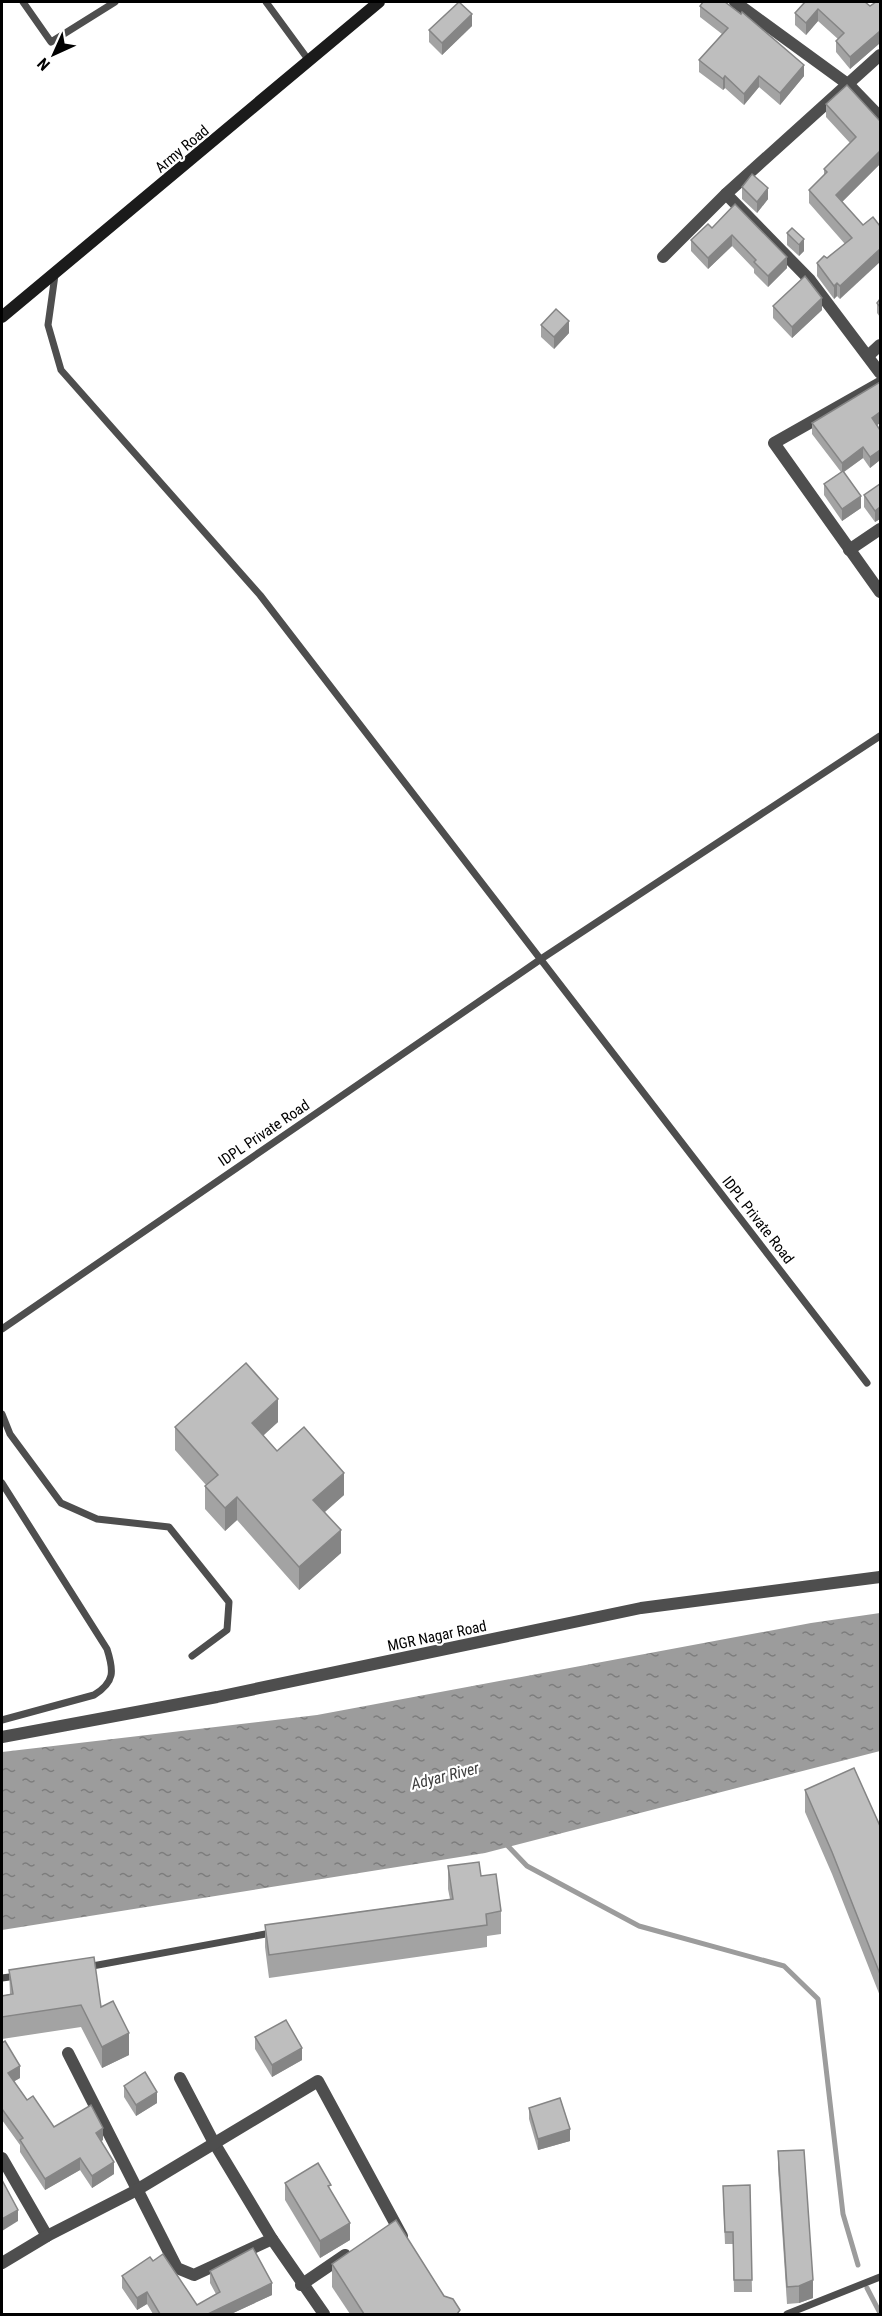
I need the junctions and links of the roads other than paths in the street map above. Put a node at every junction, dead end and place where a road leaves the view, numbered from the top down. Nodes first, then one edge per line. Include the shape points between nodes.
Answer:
1 (23, 2) edge
2 (115, 2) edge
3 (266, 2) edge
4 (379, 2) edge
5 (735, 2) edge
6 (880, 56) edge
7 (310, 62) junction
8 (849, 85) junction
9 (880, 117) edge
10 (726, 194) junction
11 (663, 257) dead end
12 (55, 274) junction
13 (2, 317) edge
14 (880, 345) edge
15 (868, 356) junction
16 (880, 373) edge
17 (880, 383) edge
18 (880, 529) edge
19 (849, 550) junction
20 (880, 592) edge
21 (880, 736) edge
22 (541, 959) junction
23 (2, 1329) edge
24 (867, 1383) dead end
25 (2, 1414) edge
26 (2, 1483) edge
27 (880, 1577) edge
28 (192, 1656) dead end
29 (2, 1720) edge
30 (2, 1737) edge
31 (276, 1933) edge
32 (77, 1969) edge
33 (23, 1975) edge
34 (2, 1977) edge
35 (68, 2053) dead end
36 (180, 2078) dead end
37 (213, 2142) junction
38 (2, 2158) edge
39 (135, 2191) junction
40 (46, 2236) junction
41 (272, 2239) junction
42 (356, 2247) edge
43 (411, 2250) edge
44 (2, 2263) edge
45 (880, 2277) edge
46 (301, 2285) junction
47 (324, 2314) edge
48 (787, 2314) edge

1 - 2 lane via 51,42
3 - 7 lane
4 - 7 street, Army Road
5 - 8 street
6 - 8 street
7 - 12 street, Army Road
8 - 9 street
8 - 10 street
10 - 11 street
10 - 15 street via 810,280
12 - 13 street, Army Road
12 - 22 lane via 48,325 61,370 260,595
14 - 15 street
15 - 16 street
17 - 19 street via 774,443
18 - 19 street
19 - 20 street
21 - 22 lane, IDPL Private Road
22 - 23 lane, IDPL Private Road
22 - 24 lane, IDPL Private Road
25 - 28 lane via 10,1434 61,1503 97,1519 169,1527 228,1602 227,1630
26 - 29 lane via 107,1649 112,1675 106,1688 94,1695
27 - 30 street, MGR Nagar Road via 641,1608 217,1697
31 - 32 lane
33 - 34 lane
35 - 39 street
36 - 37 street
37 - 39 street
37 - 41 street
37 - 43 street via 318,2081 383,2202 389,2225
38 - 40 street
39 - 40 street
39 - 41 street via 177,2268 194,2275
40 - 44 street
41 - 46 street
42 - 46 street
45 - 48 lane
46 - 47 street

